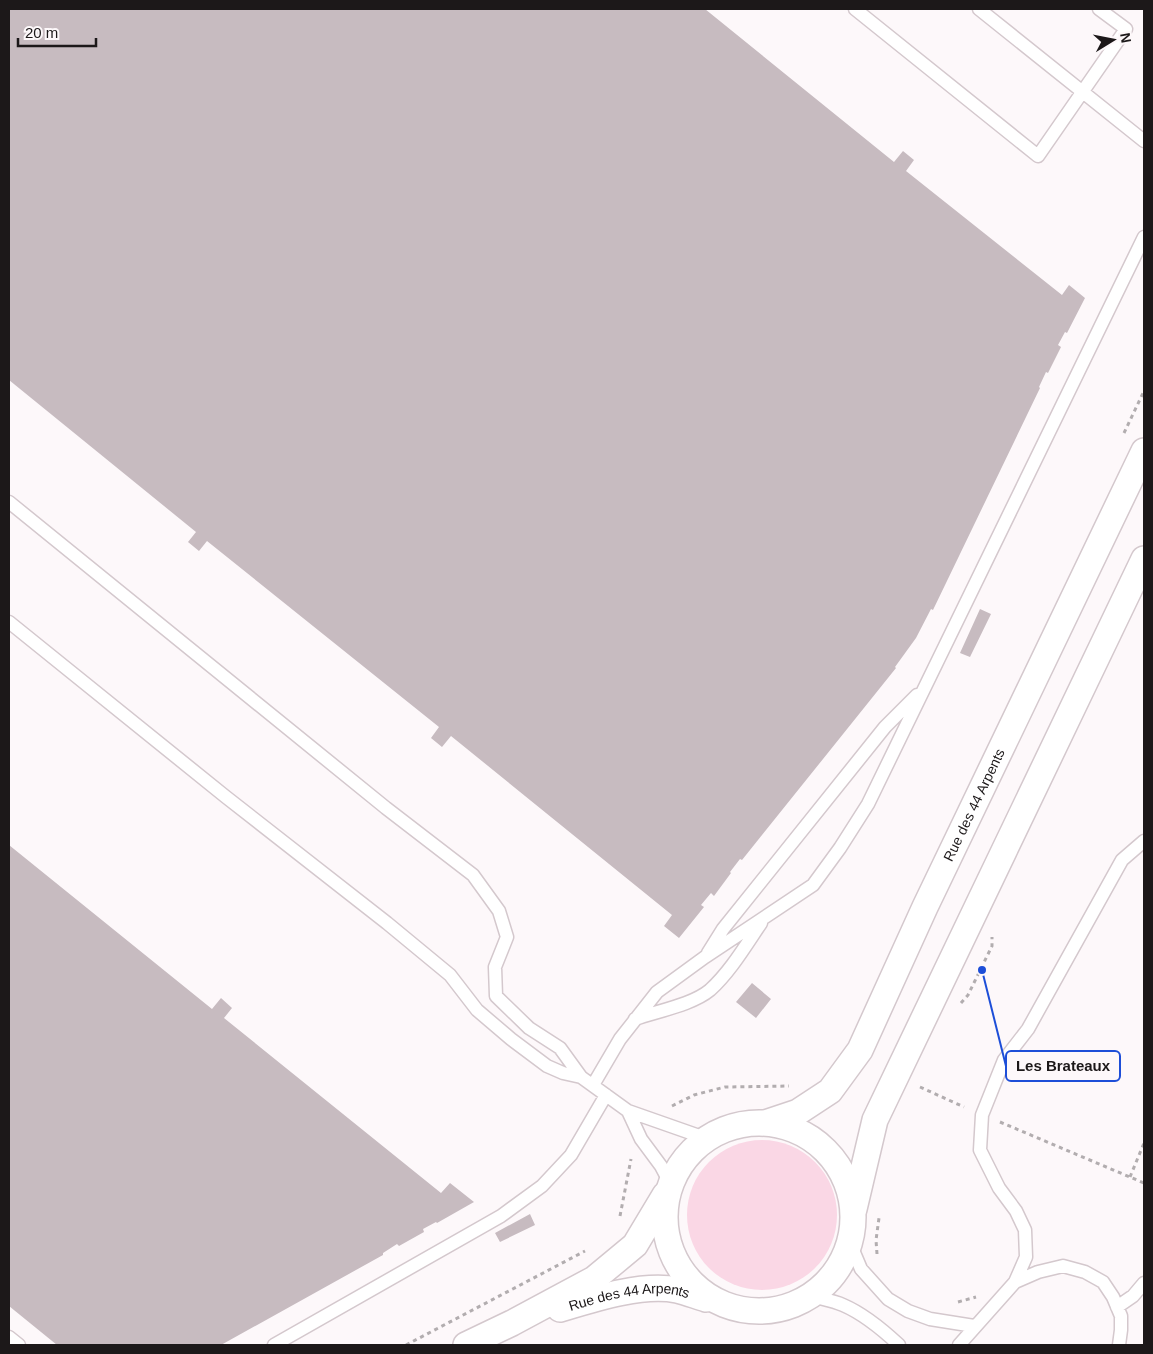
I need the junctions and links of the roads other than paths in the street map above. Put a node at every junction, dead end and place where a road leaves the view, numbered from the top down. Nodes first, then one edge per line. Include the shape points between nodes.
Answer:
1 (855, 9) edge
2 (979, 9) edge
3 (1099, 9) edge
4 (1082, 92) junction
5 (1144, 142) edge
6 (1144, 237) edge
7 (1144, 451) edge
8 (9, 502) edge
9 (1144, 559) edge
10 (9, 622) edge
11 (923, 689) junction
12 (1144, 841) edge
13 (766, 916) junction
14 (705, 957) junction
15 (635, 1019) junction
16 (581, 1077) junction
17 (593, 1085) junction
18 (606, 1095) junction
19 (628, 1111) junction
20 (768, 1122) junction
21 (705, 1138) junction
22 (669, 1187) junction
23 (854, 1209) junction
24 (850, 1243) junction
25 (1014, 1282) junction
26 (1144, 1283) edge
27 (812, 1296) junction
28 (718, 1302) junction
29 (1117, 1307) junction
30 (512, 1323) junction
31 (974, 1326) junction
32 (9, 1337) edge
33 (19, 1345) edge
34 (274, 1345) edge
35 (466, 1345) edge
36 (899, 1345) edge
37 (959, 1345) edge
38 (1119, 1345) edge

1 - 4 lane via 1038,156
2 - 4 lane
3 - 4 lane via 1126,29
4 - 5 lane
6 - 11 lane
7 - 20 street, Rue des 44 Arpents via 929,898 860,1050 830,1092 798,1112
8 - 16 lane via 473,875 499,911 507,937 495,967 496,996 529,1028 560,1048
9 - 23 street, Rue des 44 Arpents via 874,1120
10 - 16 lane via 450,975 477,1010 511,1039 546,1066
11 - 13 lane via 868,804 840,848 813,885
11 - 14 lane via 885,727 723,929
12 - 25 lane via 1122,860 1028,1029 1004,1060 982,1115 980,1150 1025,1230 1026,1257
13 - 14 lane
13 - 15 lane via 709,990 692,1000
14 - 15 lane via 657,992
15 - 17 lane
16 - 17 lane
17 - 18 lane
18 - 19 lane
18 - 34 lane via 571,1154 542,1186 501,1216
19 - 21 lane
19 - 22 lane via 641,1139 661,1166
20 - 21 street, Rue des 44 Arpents via 735,1124
20 - 23 street, Rue des 44 Arpents via 800,1131 827,1150 846,1177
21 - 22 street, Rue des 44 Arpents via 684,1158
22 - 28 street, Rue des 44 Arpents via 664,1224 672,1256 691,1283
22 - 30 street, Rue des 44 Arpents via 635,1245 594,1279
23 - 24 street, Rue des 44 Arpents
24 - 27 street, Rue des 44 Arpents via 842,1263
24 - 31 lane via 861,1269 888,1299 930,1320
25 - 29 lane via 1063,1266 1085,1272 1103,1282
25 - 31 lane
26 - 29 lane
27 - 28 street, Rue des 44 Arpents via 782,1309 749,1312
27 - 36 lane via 844,1305
28 - 30 street, Rue des 44 Arpents via 676,1290 648,1289 600,1298
29 - 38 lane via 1121,1330
30 - 35 street, Rue des 44 Arpents
31 - 37 lane
32 - 33 lane

